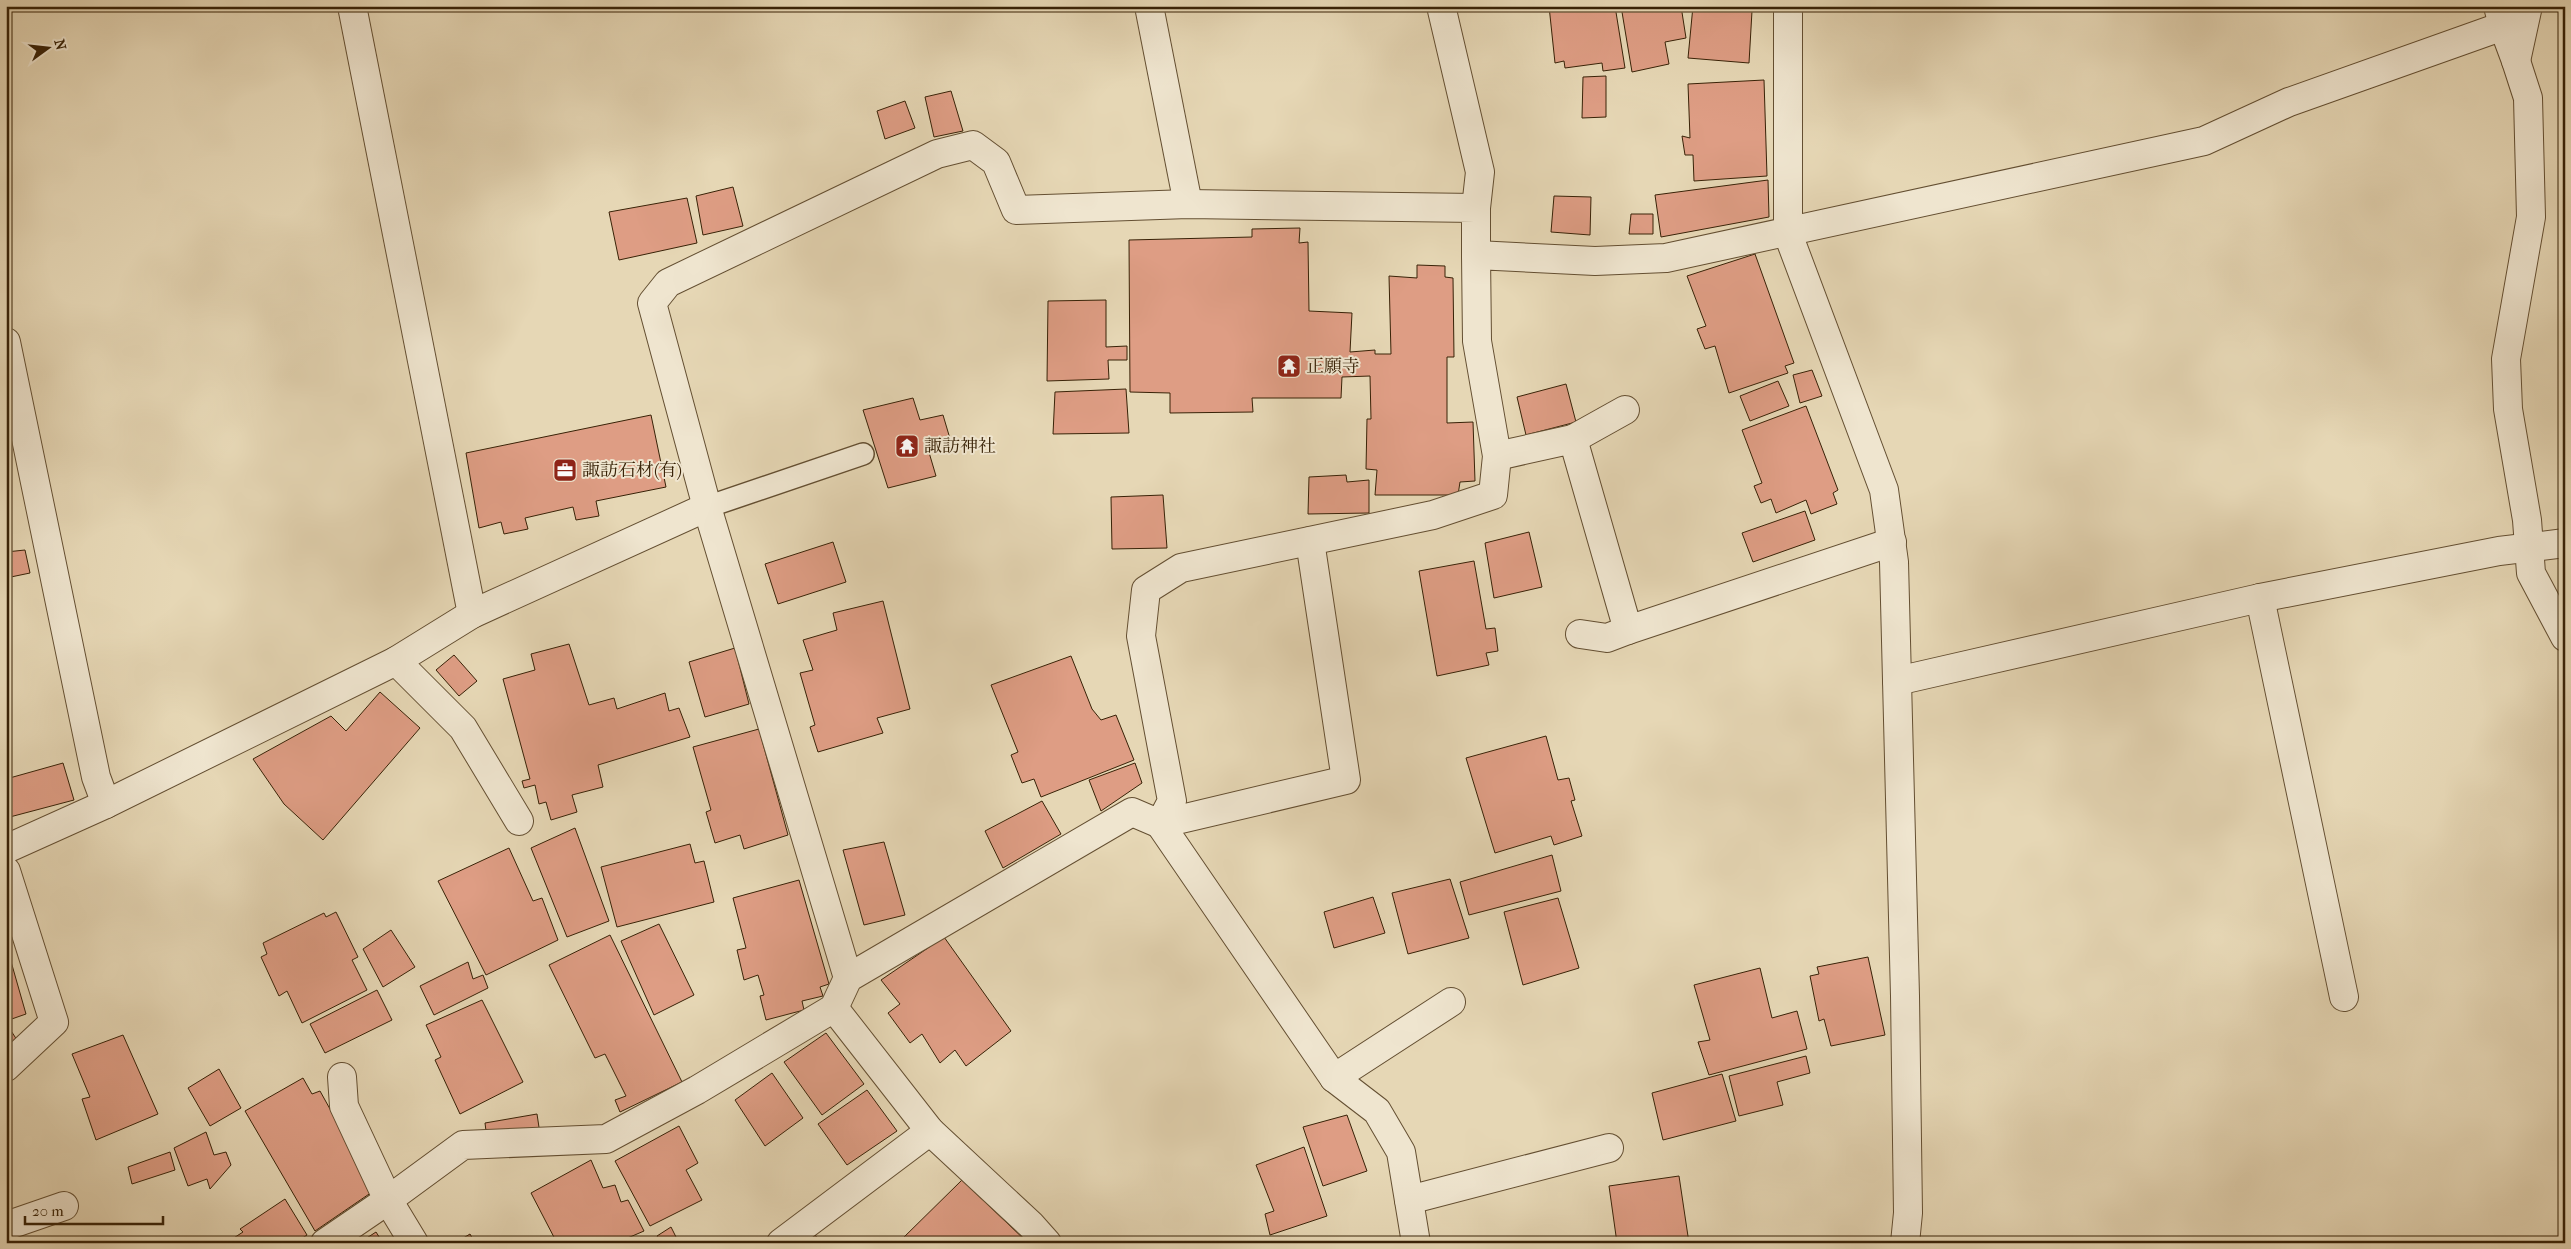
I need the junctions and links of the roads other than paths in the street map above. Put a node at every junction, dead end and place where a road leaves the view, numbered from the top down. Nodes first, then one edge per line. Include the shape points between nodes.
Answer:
1 (352, 6) edge
2 (1149, 6) edge
3 (1441, 6) edge
4 (1788, 6) edge
5 (2528, 6) edge
6 (2500, 16) edge
7 (2516, 61) junction
8 (1188, 204) junction
9 (1476, 208) junction
10 (1788, 234) junction
11 (1476, 255) junction
12 (6, 342) edge
13 (1625, 410) dead end
14 (1573, 439) junction
15 (863, 454) dead end
16 (1497, 456) junction
17 (707, 507) junction
18 (1310, 541) junction
19 (1892, 542) junction
20 (2565, 543) edge
21 (2529, 548) junction
22 (2260, 598) junction
23 (472, 614) junction
24 (1628, 630) junction
25 (1580, 634) dead end
26 (2565, 637) edge
27 (396, 661) junction
28 (1897, 680) junction
29 (106, 804) junction
30 (520, 821) dead end
31 (1160, 824) junction
32 (6, 849) edge
33 (6, 871) edge
34 (848, 978) junction
35 (2344, 997) dead end
36 (1451, 1002) dead end
37 (834, 1008) junction
38 (6, 1067) edge
39 (342, 1077) dead end
40 (1334, 1078) junction
41 (930, 1131) junction
42 (1609, 1148) dead end
43 (388, 1200) junction
44 (1409, 1200) junction
45 (64, 1206) dead end
46 (6, 1226) edge
47 (325, 1243) edge
48 (414, 1243) edge
49 (781, 1243) edge
50 (1047, 1243) edge
51 (1416, 1243) edge
52 (1905, 1243) edge

1 - 23 street
2 - 8 street
3 - 9 street via 1480,172
4 - 10 street
5 - 7 street
6 - 7 street
6 - 10 street via 2289,102 2204,141
7 - 21 street via 2528,98 2531,217 2506,359 2508,409
8 - 9 street
8 - 17 street via 1016,210 996,162 973,145 938,154 668,283 652,304
9 - 11 street
10 - 11 street via 1666,258 1595,261
10 - 19 street via 1884,490
11 - 16 street via 1477,341
12 - 29 street via 96,777
13 - 14 street
14 - 16 street
14 - 24 street
15 - 17 lane
16 - 18 street via 1494,494 1433,515
17 - 23 street
17 - 34 street
18 - 31 street via 1182,568 1146,590 1141,636 1172,801
18 - 31 street via 1346,780
19 - 24 street
19 - 28 street
20 - 21 street
21 - 22 street via 2498,551
21 - 26 street via 2531,573
22 - 28 street
22 - 35 street
23 - 27 street
24 - 25 street via 1607,638
27 - 29 street
27 - 30 street via 463,728
28 - 52 street via 1905,996 1908,1213
29 - 32 street
31 - 34 street via 1132,812
31 - 40 street
33 - 38 street via 54,1022
34 - 37 street
36 - 40 street
37 - 41 street
37 - 43 street via 697,1090 606,1139 463,1145
39 - 43 street via 344,1106
40 - 44 street via 1377,1112 1401,1152
41 - 49 street
41 - 50 street
42 - 44 street
43 - 47 street
43 - 48 street
44 - 51 street
45 - 46 street

